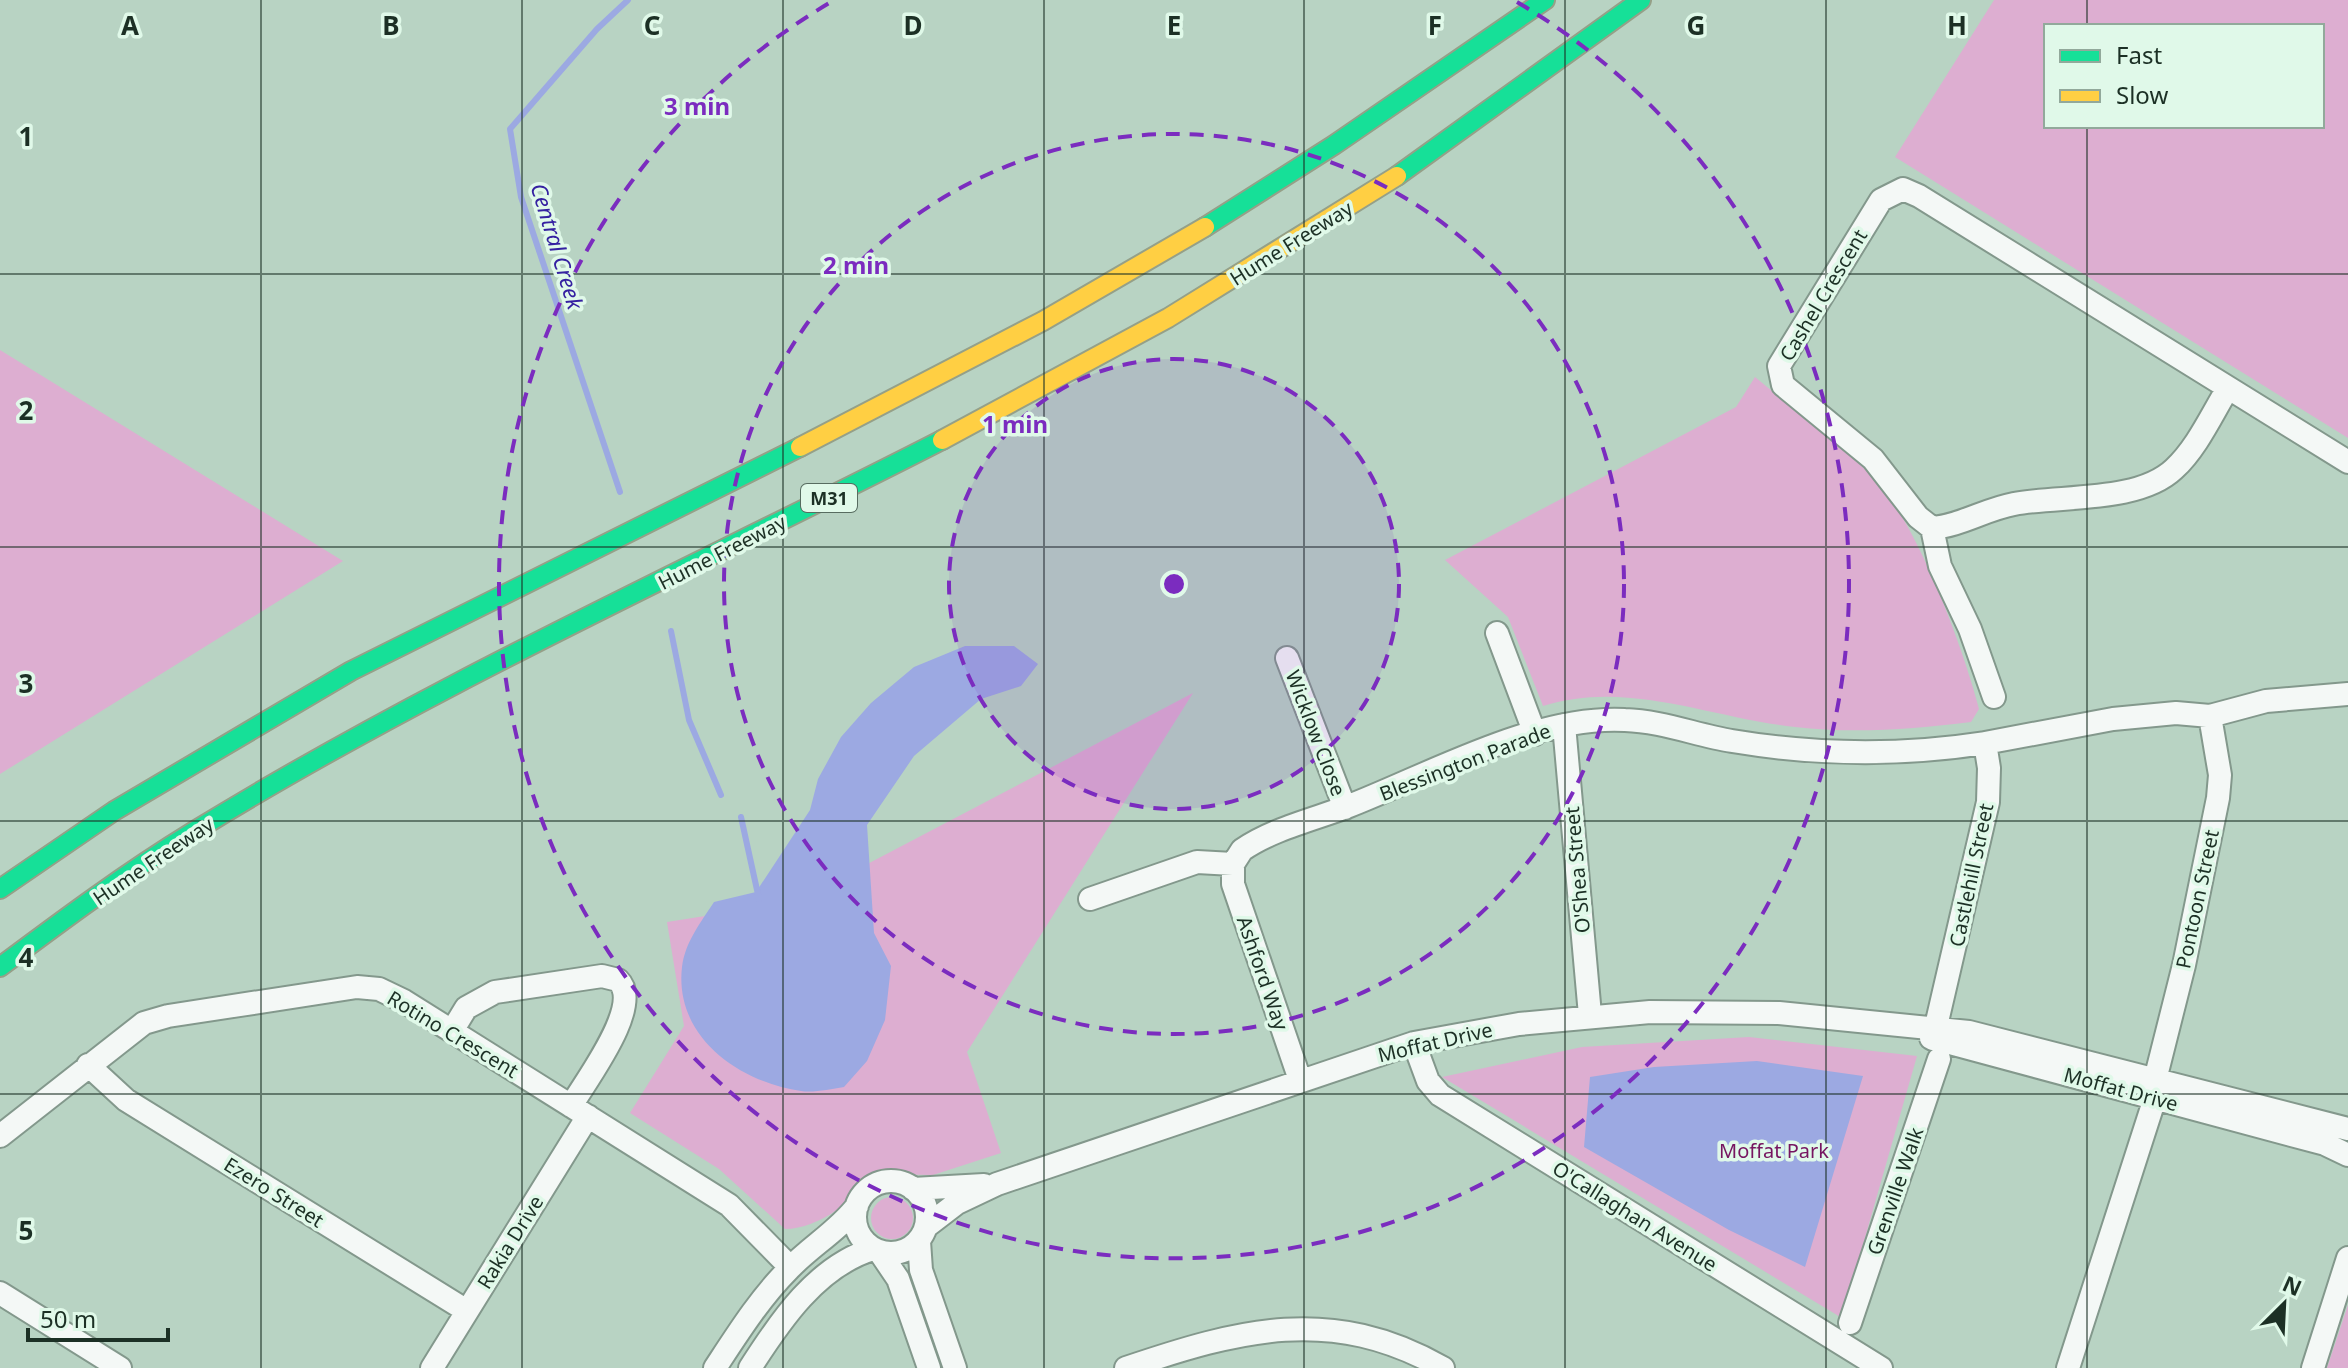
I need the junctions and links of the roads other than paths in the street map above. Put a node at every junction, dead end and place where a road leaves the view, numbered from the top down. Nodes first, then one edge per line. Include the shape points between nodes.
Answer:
1 (1545, 0) edge
2 (1641, 0) edge
3 (2228, 388) junction
4 (2348, 462) edge
5 (1932, 528) junction
6 (1497, 633) dead end
7 (1287, 658) dead end
8 (2348, 694) edge
9 (1994, 697) dead end
10 (2210, 716) junction
11 (1564, 725) junction
12 (1535, 734) junction
13 (1985, 743) junction
14 (1345, 808) junction
15 (1233, 864) junction
16 (0, 889) edge
17 (1090, 899) dead end
18 (0, 967) edge
19 (1590, 1015) junction
20 (452, 1031) junction
21 (1936, 1042) junction
22 (1414, 1043) junction
23 (88, 1065) junction
24 (1300, 1080) junction
25 (2155, 1089) junction
26 (580, 1111) junction
27 (2348, 1129) edge
28 (0, 1136) edge
29 (2348, 1155) edge
30 (997, 1184) junction
31 (913, 1189) junction
32 (857, 1206) junction
33 (923, 1234) junction
34 (876, 1250) junction
35 (2348, 1258) edge
36 (790, 1267) junction
37 (0, 1293) edge
38 (467, 1311) junction
39 (1850, 1323) dead end
40 (1844, 1358) edge
41 (120, 1368) edge
42 (432, 1368) edge
43 (715, 1368) edge
44 (750, 1368) edge
45 (929, 1368) edge
46 (955, 1368) edge
47 (1126, 1368) edge
48 (1443, 1368) edge
49 (1881, 1368) edge
50 (2068, 1368) edge
51 (2313, 1368) edge

1 - 16 highway via 1273,187 1137,268 968,362 349,671 158,782
2 - 18 highway, Hume Freeway / M31 via 1474,124 1229,283 1056,380 476,675 297,773 164,852
3 - 4 street, Cashel Crescent
3 - 5 street via 2186,456 2163,478 2134,490 2018,503
3 - 5 street, Cashel Crescent via 1919,196 1903,189 1887,194 1785,351 1779,375 1792,394 1873,459
5 - 9 street via 1940,566
6 - 12 street
7 - 14 street, Wicklow Close
8 - 10 street via 2266,701
10 - 13 street via 2140,715
10 - 25 street, Pontoon Street via 2220,775 2218,798
11 - 12 street, Blessington Parade
11 - 13 street, Blessington Parade via 1626,720 1828,752
11 - 19 street, O'Shea Street
12 - 14 street, Blessington Parade
13 - 21 street, Castlehill Street via 1988,802
14 - 15 street, Blessington Parade via 1249,845
15 - 17 street via 1197,862
15 - 24 street, Ashford Way via 1233,884
19 - 21 street, Moffat Drive via 1779,1013 1892,1026
19 - 22 street, Moffat Drive
20 - 23 street, Rotino Crescent via 391,994 357,987 155,1019
20 - 26 street, Rotino Crescent
20 - 26 street, Rakia Drive via 466,1008 495,992 602,976 618,980 626,1000 620,1022
21 - 25 street, Moffat Drive
21 - 39 street, Grenville Walk
22 - 24 street, Moffat Drive
22 - 40 street, O'Callaghan Avenue via 1428,1081 1440,1095
23 - 28 street, Rotino Crescent
23 - 38 street, Ezero Street via 126,1100
24 - 30 street, Moffat Drive
25 - 27 street, Moffat Drive
25 - 29 street, Moffat Drive
25 - 50 street, Pontoon Street
26 - 36 street, Rotino Crescent via 729,1205
26 - 38 street, Rakia Drive
30 - 31 street, Moffat Drive
30 - 33 street, Moffat Drive via 946,1209
31 - 32 street via 903,1183 881,1183 870,1187
31 - 33 street via 926,1206
32 - 34 street via 857,1230
32 - 36 street
33 - 34 street via 901,1252
33 - 46 street via 921,1270
34 - 44 street via 844,1261 815,1285
34 - 45 street via 898,1279
35 - 51 street
36 - 43 street
37 - 41 street
38 - 42 street, Rakia Drive
40 - 49 street, O'Callaghan Avenue
47 - 48 street via 1233,1334 1306,1328 1374,1339

